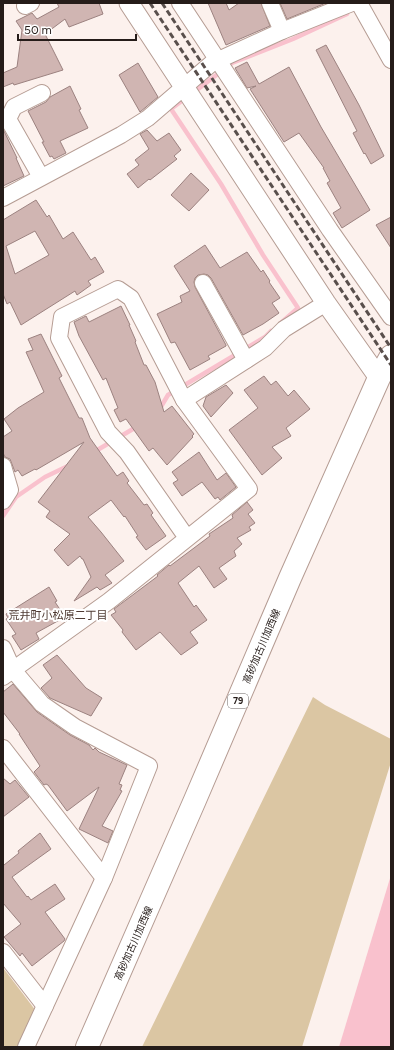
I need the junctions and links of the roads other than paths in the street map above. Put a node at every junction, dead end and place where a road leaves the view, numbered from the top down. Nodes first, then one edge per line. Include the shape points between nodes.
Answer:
1 (129, 3) edge
2 (180, 3) edge
3 (270, 3) edge
4 (352, 3) edge
5 (359, 3) edge
6 (282, 32) junction
7 (391, 60) edge
8 (218, 61) junction
9 (184, 87) junction
10 (42, 93) dead end
11 (41, 177) junction
12 (5, 193) edge
13 (203, 283) dead end
14 (326, 302) junction
15 (391, 317) edge
16 (391, 356) edge
17 (246, 360) junction
18 (379, 378) junction
19 (184, 400) junction
20 (3, 466) edge
21 (3, 501) edge
22 (187, 538) junction
23 (3, 648) edge
24 (8, 673) edge
25 (3, 748) edge
26 (104, 878) junction
27 (3, 953) edge
28 (45, 1006) junction
29 (26, 1047) edge
30 (87, 1047) edge

1 - 9 street
2 - 8 street
3 - 6 street
4 - 6 street
5 - 7 street
6 - 8 street
8 - 9 street via 212,63
8 - 15 street
9 - 11 street via 148,118 122,135
9 - 14 street
10 - 11 street via 14,107 8,119
11 - 12 street
13 - 17 street
14 - 17 street via 284,329 265,348
14 - 18 street
16 - 18 main road, 高砂加古川加西線 / 79
17 - 19 street
18 - 30 main road, 高砂加古川加西線 / 79
19 - 22 street via 249,488
19 - 22 street via 131,298 118,289 62,317 59,338 108,432 127,452
20 - 21 street via 10,490
22 - 24 street via 109,601
23 - 24 street
24 - 26 street via 42,704 75,728 149,766
25 - 26 street
26 - 28 street
27 - 28 street
28 - 29 street

